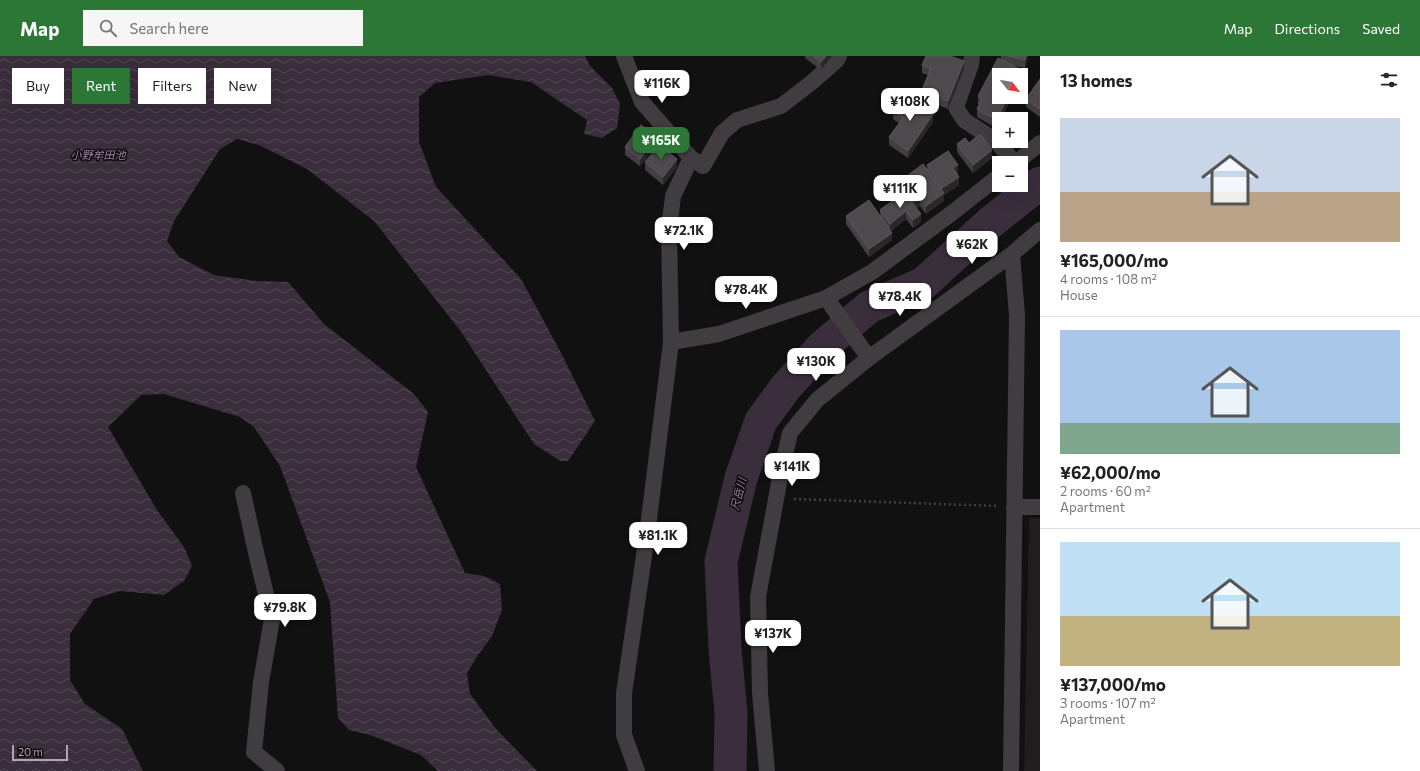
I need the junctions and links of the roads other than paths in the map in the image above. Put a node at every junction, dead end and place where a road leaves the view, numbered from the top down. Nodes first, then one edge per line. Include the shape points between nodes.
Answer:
1 (624, 56) edge
2 (839, 56) edge
3 (972, 56) edge
4 (1040, 142) edge
5 (1009, 156) edge
6 (1024, 156) edge
7 (691, 158) junction
8 (992, 182) edge
9 (1040, 230) edge
10 (1012, 254) junction
11 (830, 303) junction
12 (671, 342) junction
13 (867, 355) junction
14 (243, 493) dead end
15 (1014, 507) junction
16 (1040, 507) edge
17 (277, 771) edge
18 (637, 771) edge
19 (767, 771) edge
20 (1011, 771) edge

1 - 7 street via 642,102
2 - 7 street via 811,83 781,106 737,120 722,133 703,166
3 - 5 street via 956,107 964,120 996,142
4 - 6 street
7 - 12 street via 673,196 670,229
8 - 11 street
9 - 10 street
10 - 13 street
10 - 15 street via 1017,314
11 - 12 street via 719,334
11 - 13 street
12 - 18 street via 624,694 624,735
13 - 19 street via 817,400 790,433 758,597 760,692
14 - 17 street via 272,619 261,682 254,752
15 - 16 street
15 - 20 street

